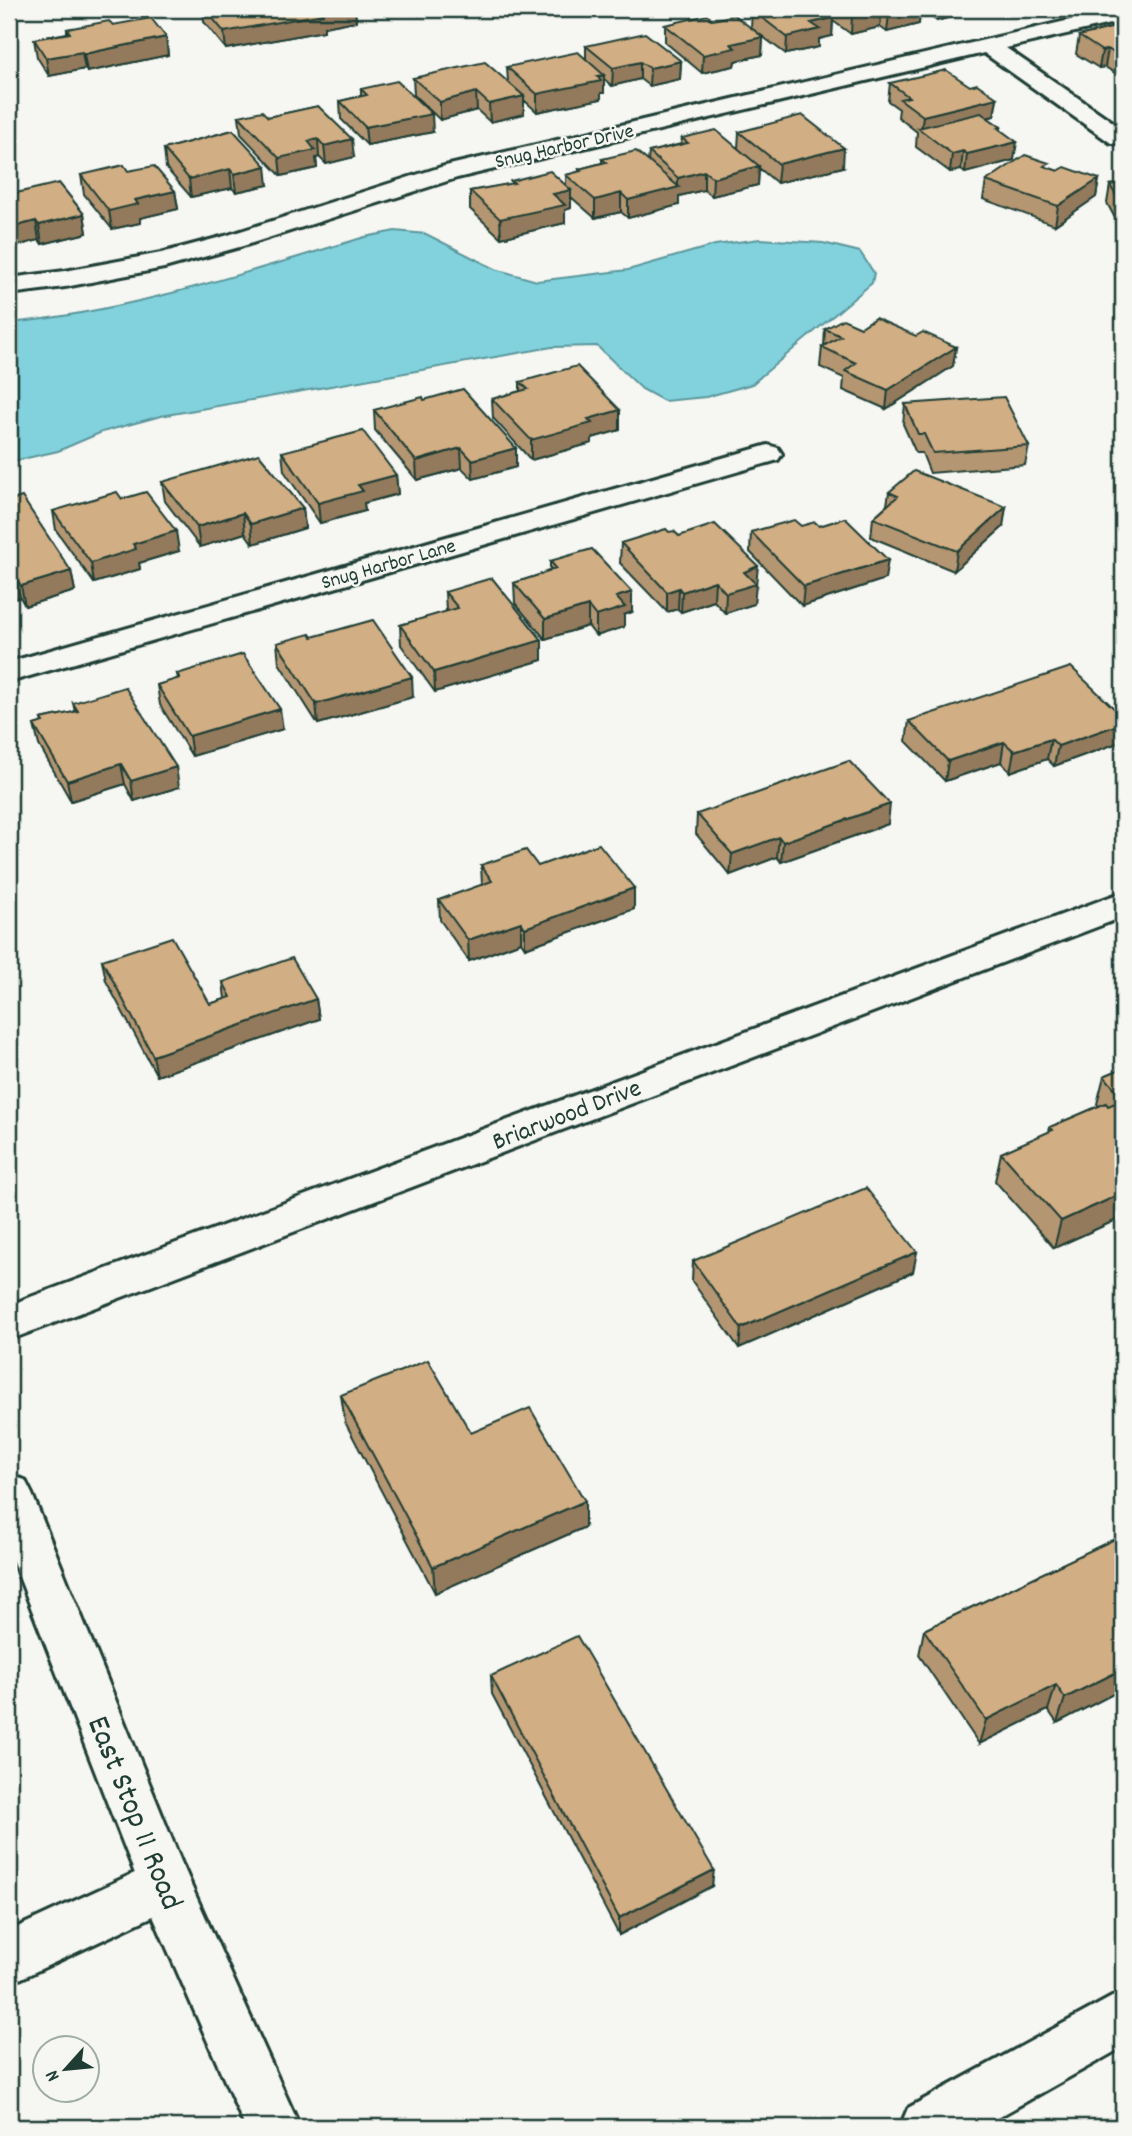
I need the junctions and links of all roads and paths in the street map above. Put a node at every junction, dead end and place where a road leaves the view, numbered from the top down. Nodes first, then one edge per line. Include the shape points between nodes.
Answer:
1 (1123, 14) edge
2 (988, 46) junction
3 (1120, 138) dead end
4 (9, 286) edge
5 (768, 454) dead end
6 (9, 672) edge
7 (1123, 904) edge
8 (9, 1323) edge
9 (9, 1494) edge
10 (165, 1884) junction
11 (9, 1958) edge
12 (1123, 2018) edge
13 (273, 2127) edge
14 (927, 2127) edge

1 - 2 street, Snug Harbor Drive
2 - 3 street
2 - 4 street, Snug Harbor Drive via 450,172 164,260
5 - 6 street, Snug Harbor Lane
7 - 8 street, Briarwood Drive
9 - 10 street, East Stop 11 Road
10 - 11 street
10 - 13 street, East Stop 11 Road
12 - 14 street

